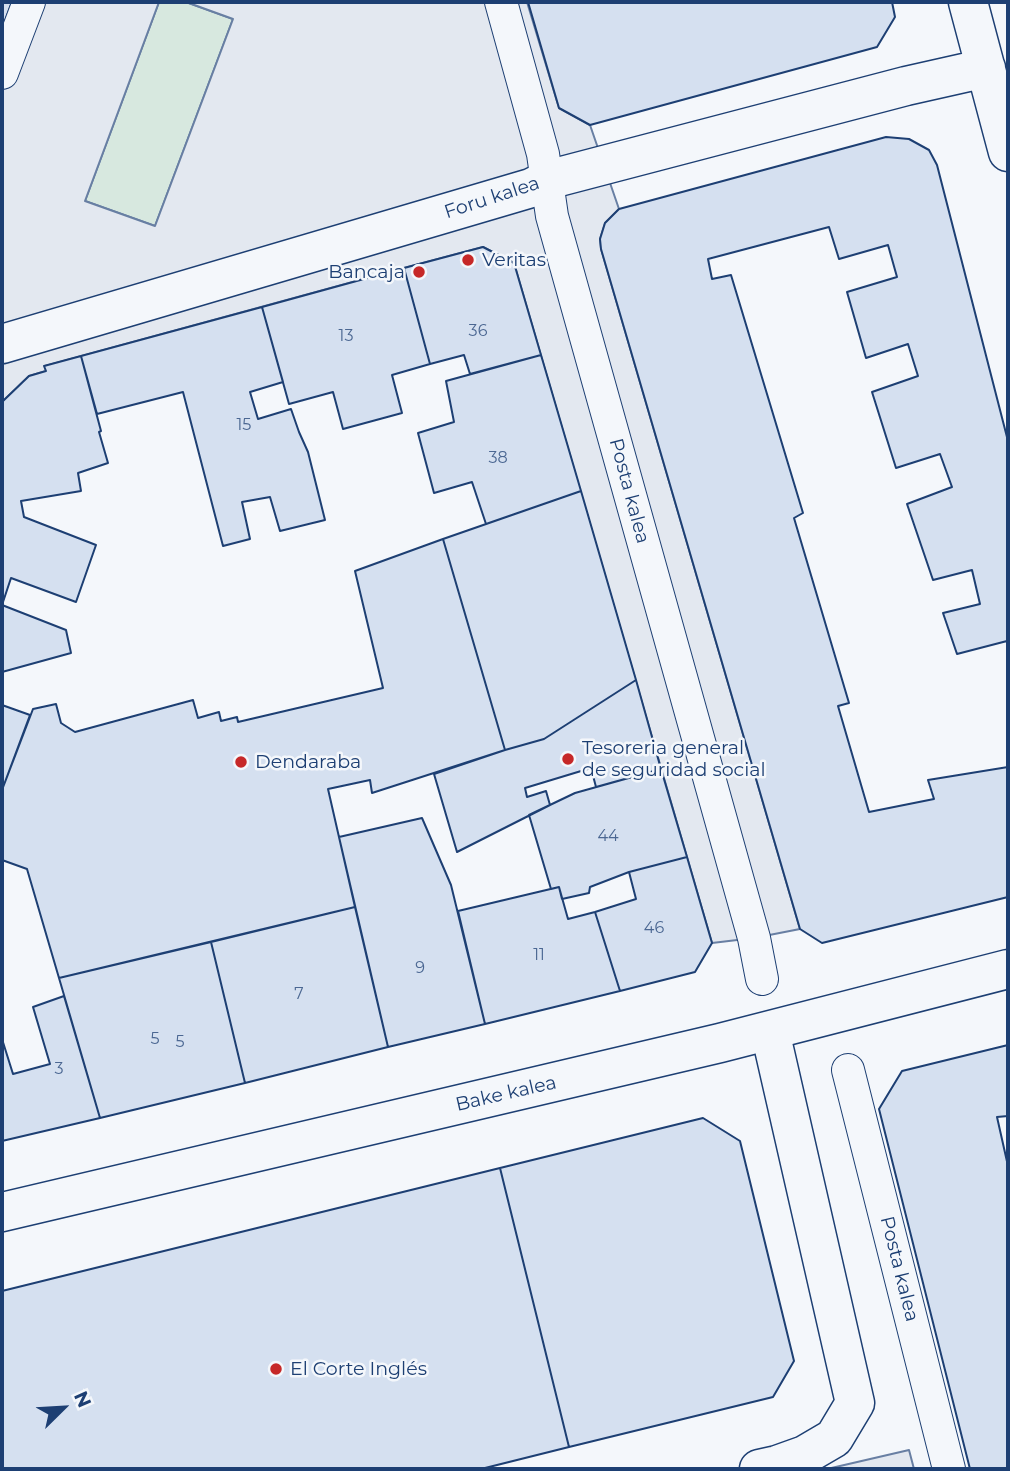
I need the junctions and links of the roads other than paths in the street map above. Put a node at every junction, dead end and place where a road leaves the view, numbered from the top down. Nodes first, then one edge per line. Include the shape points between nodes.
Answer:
1 (29, 2) edge
2 (501, 2) edge
3 (968, 2) edge
4 (986, 68) junction
5 (2, 72) edge
6 (1008, 152) edge
7 (547, 180) junction
8 (2, 344) edge
9 (1008, 969) edge
10 (762, 979) dead end
11 (770, 1031) junction
12 (848, 1070) dead end
13 (2, 1212) edge
14 (759, 1469) edge
15 (949, 1469) edge

1 - 5 street
2 - 7 street, Posta kalea
3 - 4 street
4 - 6 street
4 - 7 street, Foru kalea
7 - 8 street, Foru kalea
7 - 10 street, Posta kalea via 552,216
9 - 11 street, Bake kalea
11 - 13 street, Bake kalea
11 - 14 street via 856,1403 834,1438 805,1455
12 - 15 street, Posta kalea

